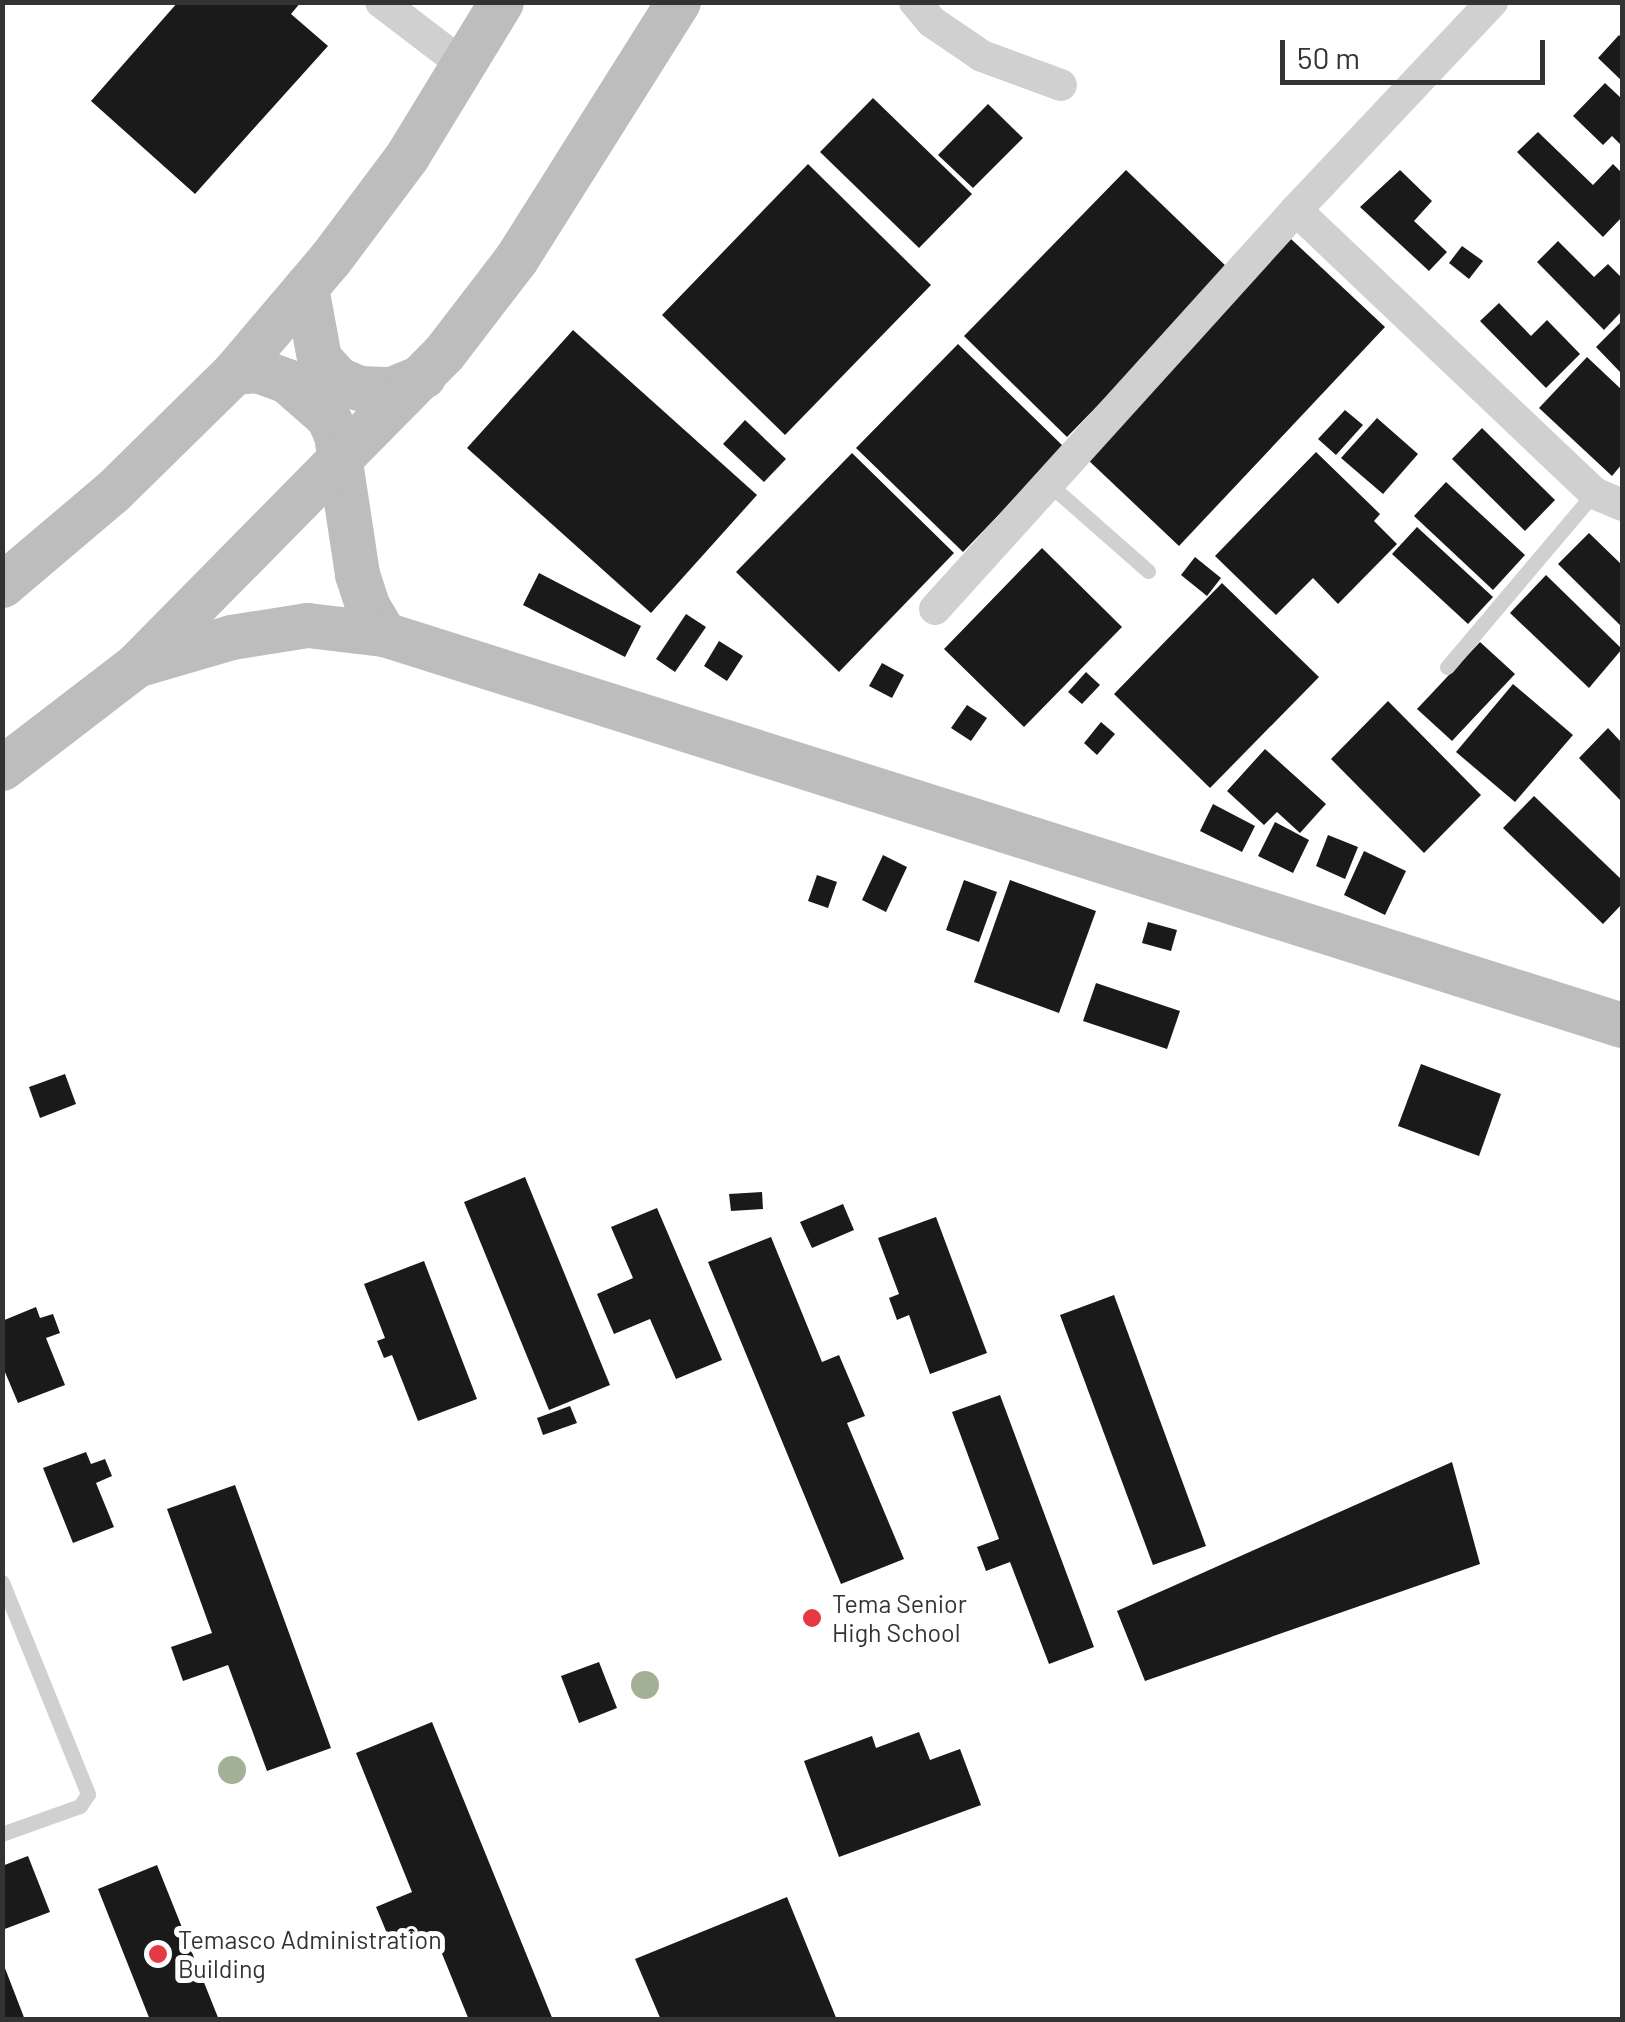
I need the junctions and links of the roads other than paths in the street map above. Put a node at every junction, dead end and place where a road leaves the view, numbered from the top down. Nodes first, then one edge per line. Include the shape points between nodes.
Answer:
1 (381, 2) edge
2 (501, 2) edge
3 (678, 2) edge
4 (915, 2) edge
5 (1492, 2) edge
6 (465, 66) junction
7 (1061, 85) dead end
8 (1296, 210) junction
9 (306, 287) junction
10 (234, 372) junction
11 (423, 376) junction
12 (341, 461) junction
13 (1048, 484) junction
14 (1608, 499) edge
15 (1148, 571) dead end
16 (2, 585) edge
17 (935, 609) dead end
18 (384, 634) junction
19 (136, 666) junction
20 (1447, 667) dead end
21 (2, 768) edge
22 (1622, 1025) edge
23 (2, 1582) edge
24 (2, 1834) edge

1 - 6 street
2 - 6 main road
3 - 11 main road via 516,259
4 - 7 street via 982,56
5 - 8 street
6 - 9 main road via 407,156
8 - 13 street
8 - 14 street
9 - 10 main road
9 - 11 main road via 319,358 338,379 359,388 391,388
10 - 12 main road via 257,370 303,391 328,417
10 - 16 main road via 113,491
11 - 12 main road
12 - 18 main road via 357,574
12 - 19 main road
13 - 15 lane
13 - 17 street
14 - 20 lane
18 - 19 main road via 307,625 231,637
18 - 22 main road
19 - 21 main road
23 - 24 lane via 88,1794 80,1806

